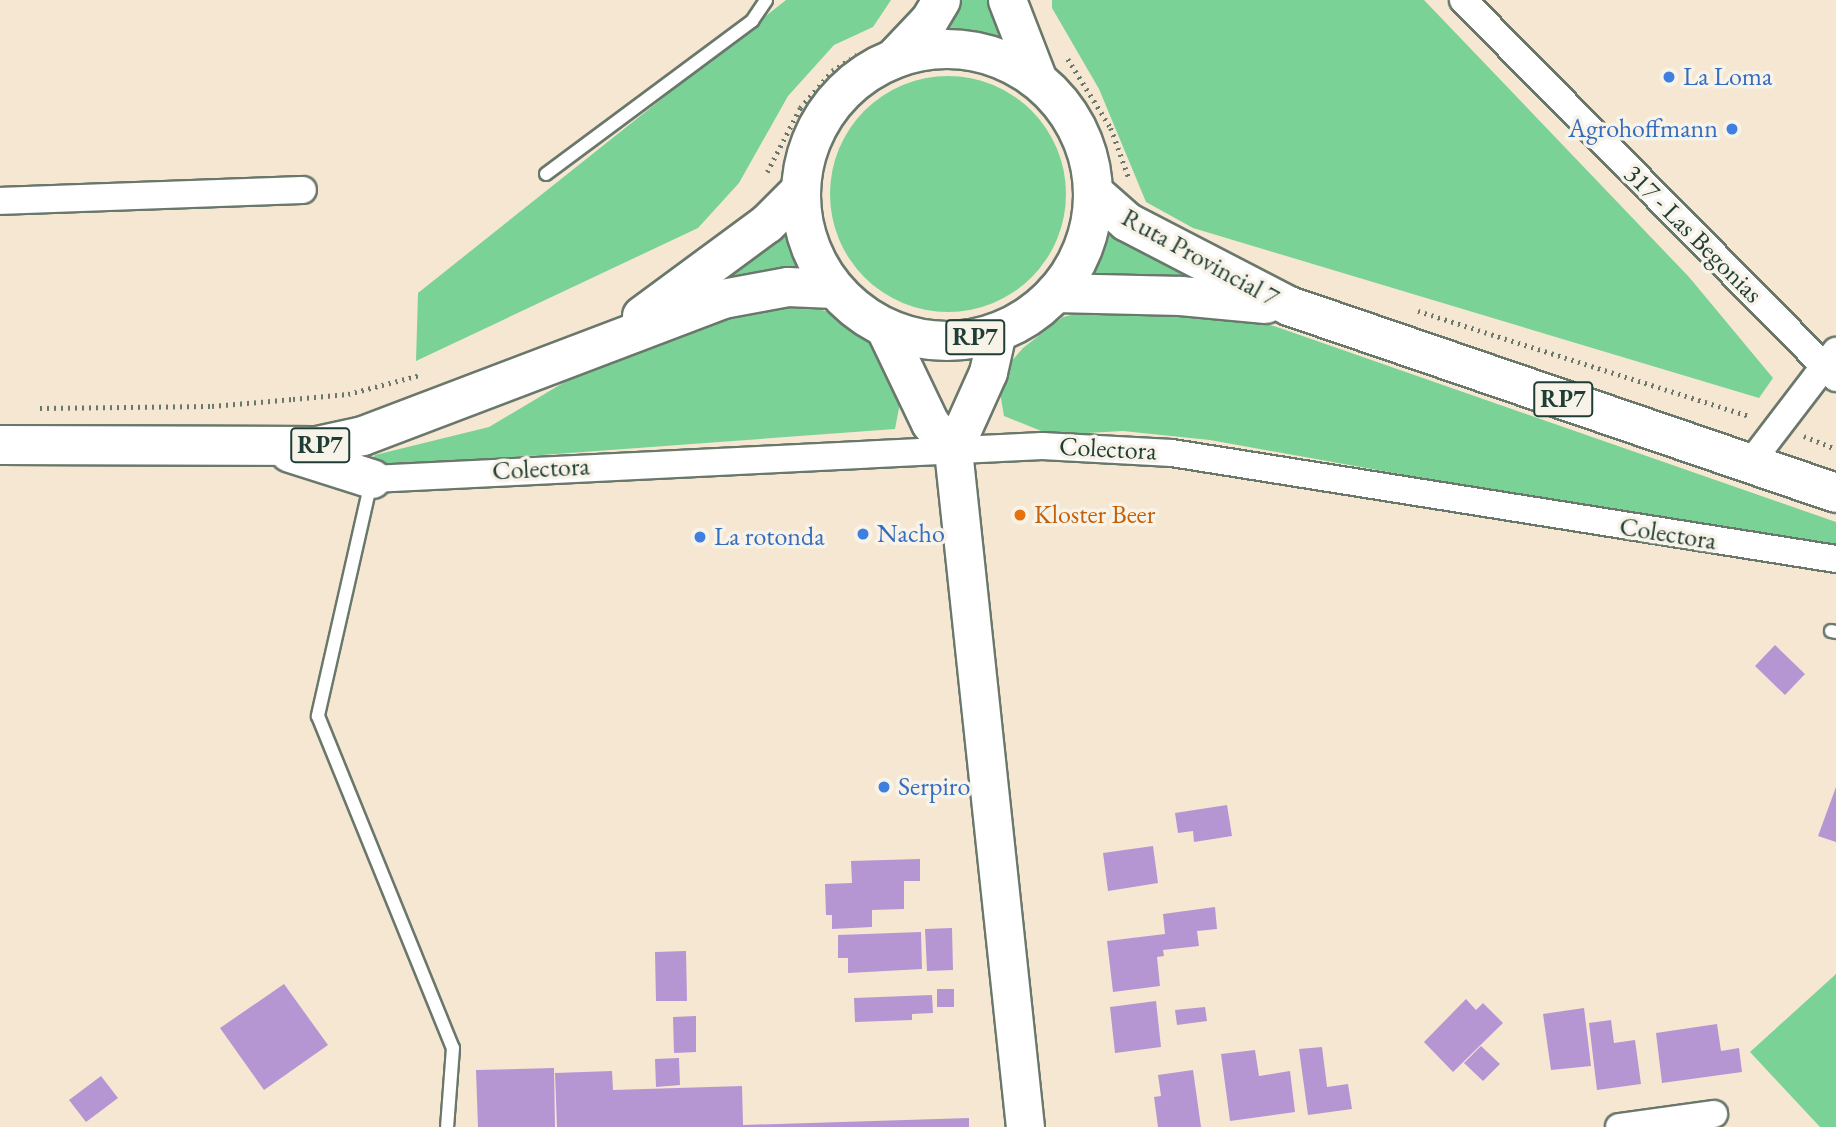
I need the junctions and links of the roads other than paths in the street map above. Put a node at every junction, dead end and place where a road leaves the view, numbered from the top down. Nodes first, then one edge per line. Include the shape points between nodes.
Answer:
1 (766, 0) edge
2 (941, 0) edge
3 (1007, 0) edge
4 (1463, 0) edge
5 (880, 54) junction
6 (1038, 80) junction
7 (547, 174) dead end
8 (303, 190) dead end
9 (800, 191) junction
10 (1093, 192) junction
11 (0, 201) edge
12 (834, 289) junction
13 (1055, 293) junction
14 (1289, 306) junction
15 (884, 327) junction
16 (997, 332) junction
17 (619, 335) junction
18 (1832, 365) edge
19 (0, 445) edge
20 (265, 446) junction
21 (953, 450) junction
22 (1751, 462) junction
23 (372, 479) junction
24 (1836, 493) edge
25 (1836, 559) edge
26 (1714, 1114) dead end
27 (447, 1127) edge
28 (1025, 1127) edge
29 (1619, 1127) edge

1 - 7 lane via 752,21
2 - 5 main road via 929,20
3 - 6 main road
4 - 18 street, 317 - Las Begonias
5 - 6 main road, RP7 via 967,50 1004,60
5 - 9 main road, RP7 via 830,108 805,158
6 - 10 main road, RP7 via 1067,111 1086,150
8 - 11 street
9 - 12 main road, RP7 via 803,226 815,259
9 - 17 main road, RP7 via 767,225
10 - 13 main road, RP7 via 1083,246
10 - 14 main road, Ruta Provincial 7 / RP7 via 1127,222
12 - 15 main road, RP7 via 857,311
12 - 17 main road, RP7 via 788,287 723,299
13 - 14 main road, Ruta Provincial 7 / RP7 via 1181,296
13 - 16 main road, RP7 via 1028,316
14 - 22 main road, RP7
15 - 16 main road, RP7 via 921,338 959,340
15 - 21 main road via 930,423
16 - 21 main road via 988,372
17 - 20 main road, RP7 via 363,436 317,446
18 - 22 street
19 - 20 main road, RP7
20 - 23 main road
21 - 23 street, Colectora
21 - 25 street, Colectora via 1042,446 1172,453
21 - 28 main road
22 - 24 main road, RP7
23 - 27 lane via 318,716 453,1048
26 - 29 street

